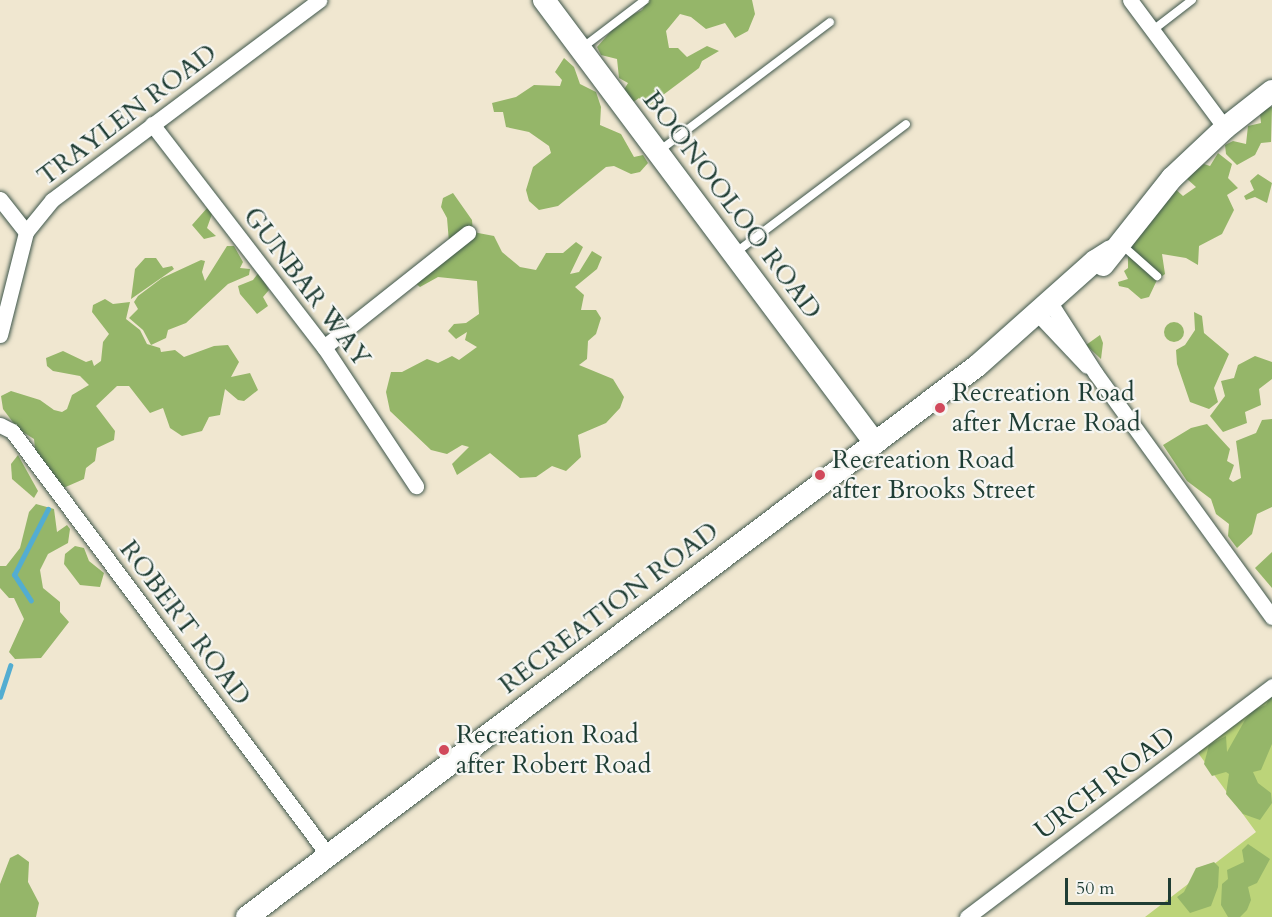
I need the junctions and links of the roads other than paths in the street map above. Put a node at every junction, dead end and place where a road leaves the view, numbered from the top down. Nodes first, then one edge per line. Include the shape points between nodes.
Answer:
1 (319, 0) edge
2 (544, 0) edge
3 (645, 0) edge
4 (1131, 0) edge
5 (1192, 0) edge
6 (830, 22) dead end
7 (1153, 30) junction
8 (581, 50) junction
9 (1272, 91) edge
10 (152, 124) junction
11 (906, 124) dead end
12 (1225, 128) junction
13 (657, 153) junction
14 (0, 199) edge
15 (26, 232) junction
16 (468, 233) dead end
17 (1115, 247) junction
18 (733, 255) junction
19 (1157, 276) dead end
20 (1048, 314) junction
21 (0, 335) edge
22 (324, 347) junction
23 (0, 425) edge
24 (874, 443) junction
25 (416, 486) dead end
26 (1192, 504) junction
27 (1271, 600) edge
28 (1272, 617) edge
29 (1272, 686) edge
30 (328, 855) junction
31 (247, 917) edge
32 (967, 917) edge

1 - 10 street, TRAYLEN ROAD
2 - 8 street, BOONOOLOO ROAD
3 - 8 lane
4 - 7 street
5 - 7 lane
6 - 13 lane
7 - 12 street
8 - 13 street, BOONOOLOO ROAD
9 - 12 street, RECREATION ROAD
10 - 15 street, TRAYLEN ROAD via 52,200
10 - 22 street, GUNBAR WAY
11 - 18 lane
12 - 17 street, RECREATION ROAD via 1172,178
13 - 18 street, BOONOOLOO ROAD
14 - 15 street
15 - 21 street, TRAYLEN ROAD
16 - 22 street
17 - 19 lane
17 - 20 street, RECREATION ROAD via 1095,261
18 - 24 street, BOONOOLOO ROAD
20 - 24 street, RECREATION ROAD
20 - 26 street
22 - 25 street, GUNBAR WAY
23 - 30 street, ROBERT ROAD via 12,431
24 - 30 street, RECREATION ROAD
26 - 27 street via 1212,522
26 - 28 street
29 - 32 street, URCH ROAD
30 - 31 street, RECREATION ROAD

